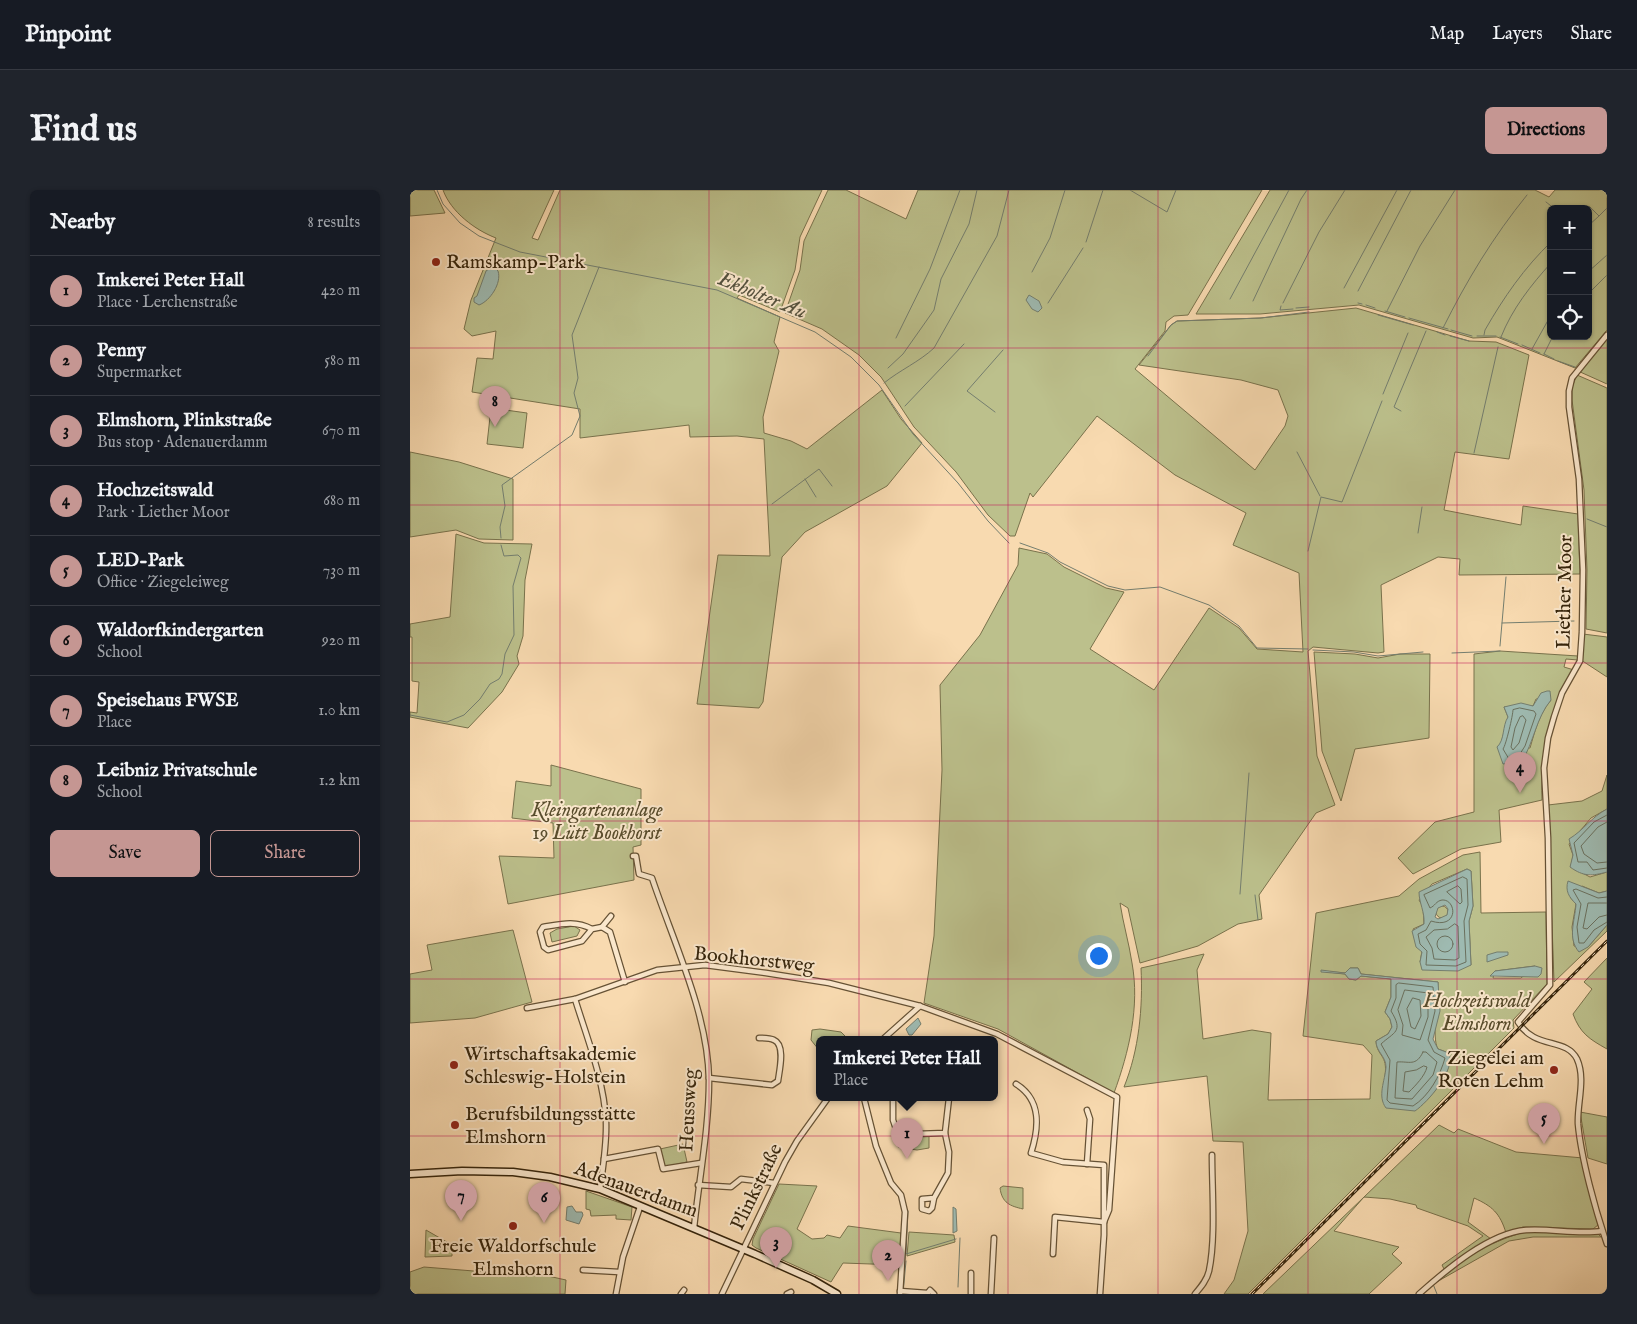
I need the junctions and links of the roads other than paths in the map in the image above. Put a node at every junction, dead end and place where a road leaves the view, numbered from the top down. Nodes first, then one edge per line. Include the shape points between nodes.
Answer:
1 (1607, 334) edge
2 (633, 856) dead end
3 (612, 916) dead end
4 (602, 927) junction
5 (592, 929) junction
6 (683, 967) junction
7 (625, 982) junction
8 (575, 999) junction
9 (920, 1006) junction
10 (527, 1008) dead end
11 (886, 1036) edge
12 (758, 1038) dead end
13 (709, 1078) junction
14 (1016, 1084) dead end
15 (826, 1101) edge
16 (865, 1101) edge
17 (892, 1101) edge
18 (948, 1101) edge
19 (1088, 1110) dead end
20 (945, 1132) junction
21 (1212, 1155) dead end
22 (604, 1159) junction
23 (701, 1163) junction
24 (1087, 1164) junction
25 (410, 1174) edge
26 (774, 1183) junction
27 (698, 1185) junction
28 (600, 1189) junction
29 (934, 1198) dead end
30 (640, 1206) junction
31 (1104, 1222) junction
32 (694, 1228) junction
33 (1602, 1230) junction
34 (1606, 1237) edge
35 (994, 1238) dead end
36 (1607, 1244) edge
37 (743, 1249) junction
38 (1053, 1254) dead end
39 (582, 1270) dead end
40 (619, 1272) junction
41 (971, 1273) dead end
42 (900, 1293) edge
43 (616, 1294) edge
44 (722, 1294) edge
45 (837, 1294) edge
46 (927, 1294) edge
47 (934, 1294) edge
48 (971, 1294) edge
49 (991, 1294) edge
50 (1100, 1294) edge
51 (1195, 1294) edge
52 (1419, 1294) edge

1 - 33 street, Liether Moor via 1572,378 1569,391 1584,570 1580,661 1562,693 1548,738 1544,768 1550,986 1519,1020 1519,1024 1535,1039 1569,1049 1577,1059 1581,1080 1579,1130
2 - 6 street, Heussweg via 636,856 640,874 652,878
3 - 4 street
4 - 5 street
4 - 7 street via 610,932
5 - 5 street via 571,922 543,927 540,932 548,950 582,941
6 - 7 street, Bookhorstweg via 657,970
6 - 9 street, Bookhorstweg via 705,965 828,983
6 - 13 street, Heussweg via 696,1009
7 - 8 street, Bookhorstweg
8 - 10 street, Bookhorstweg
8 - 22 street via 604,1101
9 - 11 street
9 - 31 street, Bookhorstweg via 997,1034 1117,1097 1109,1210
12 - 13 street via 775,1040 779,1044 778,1081 772,1085
13 - 23 street, Heussweg
14 - 24 street via 1028,1093 1037,1116 1037,1135 1031,1153 1063,1162
15 - 26 street, Plinkstraße via 797,1141
16 - 42 street via 876,1146 891,1183 901,1195 905,1212
17 - 20 street via 892,1120 896,1129 916,1134
18 - 20 street
19 - 24 street
20 - 29 street via 949,1152 948,1173
21 - 51 street via 1209,1272
22 - 23 street via 658,1149 663,1169
22 - 28 street
23 - 27 street, Heussweg
24 - 31 street via 1104,1165
25 - 28 street, Adenauerdamm via 513,1172
26 - 27 street via 741,1179 731,1188
26 - 37 street, Plinkstraße
27 - 32 street, Heussweg
28 - 30 street, Adenauerdamm
30 - 32 street, Adenauerdamm
30 - 40 street
31 - 38 street via 1056,1217
31 - 50 street
32 - 37 street, Adenauerdamm
33 - 34 street
33 - 52 street via 1525,1230 1506,1235 1462,1260
34 - 36 street
35 - 49 street
37 - 44 street, Plinkstraße
37 - 45 street, Adenauerdamm
39 - 40 street
40 - 43 street
41 - 48 street
42 - 46 street
46 - 47 street via 931,1290

